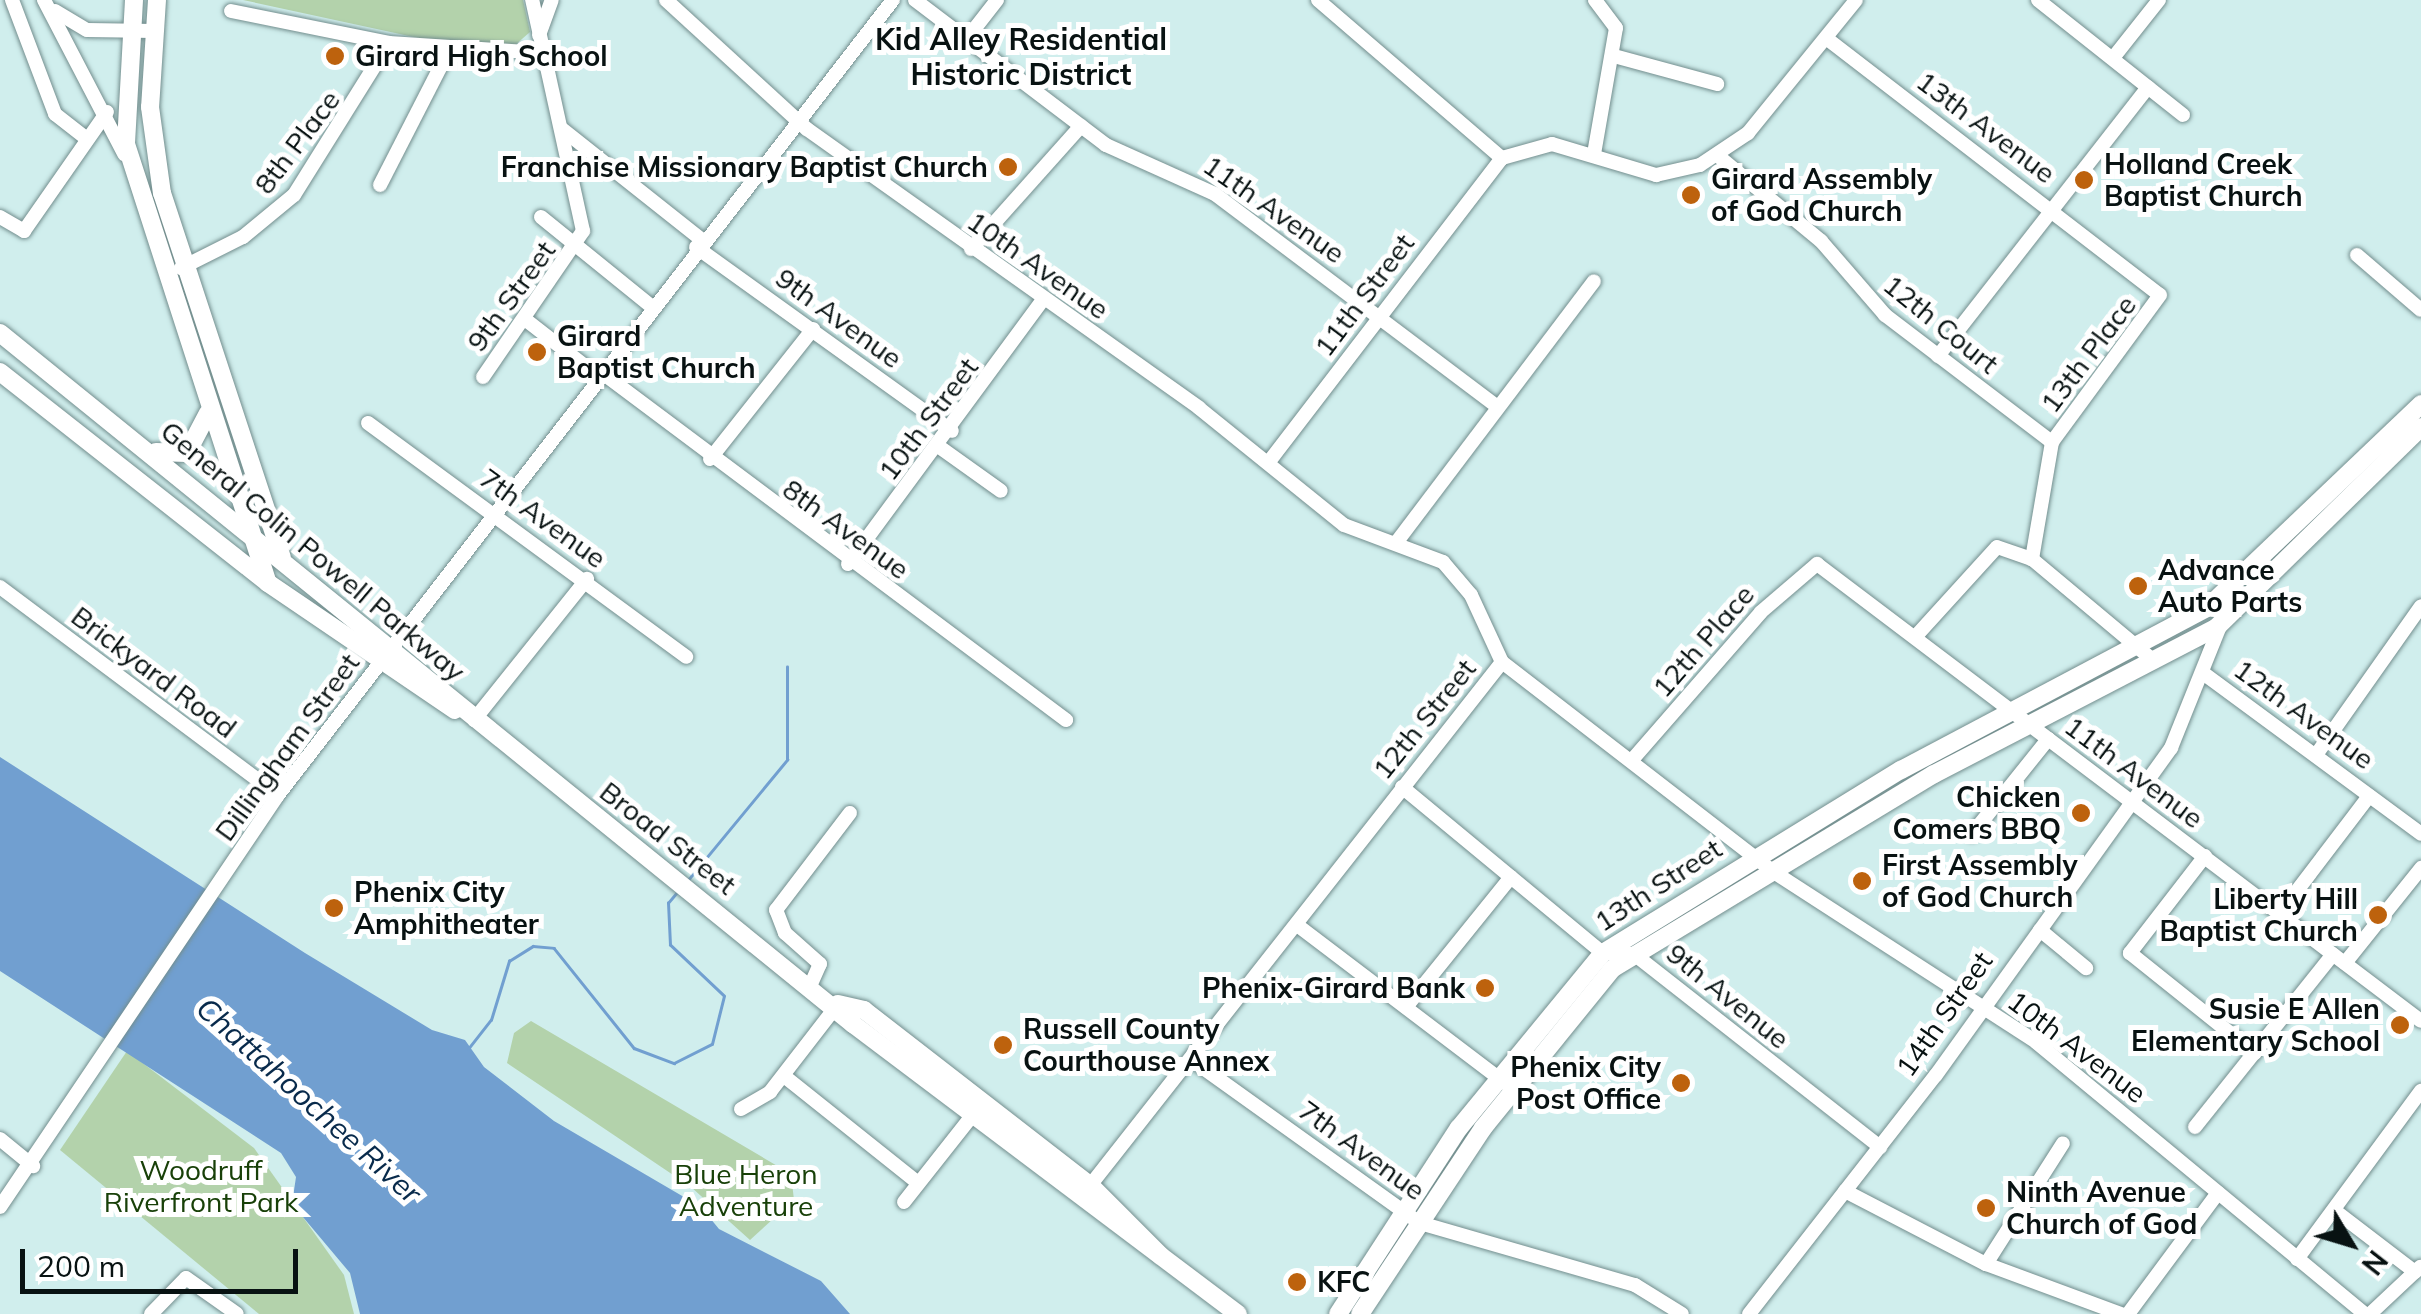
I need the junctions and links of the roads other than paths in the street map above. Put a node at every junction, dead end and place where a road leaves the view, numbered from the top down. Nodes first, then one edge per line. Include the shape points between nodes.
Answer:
1 (12, 0) edge
2 (44, 0) edge
3 (134, 0) edge
4 (157, 0) edge
5 (532, 0) edge
6 (552, 0) edge
7 (666, 0) edge
8 (892, 0) edge
9 (914, 0) edge
10 (998, 0) edge
11 (1595, 0) edge
12 (1856, 0) edge
13 (2038, 0) edge
14 (2159, 0) edge
15 (1328, 3) edge
16 (231, 12) dead end
17 (130, 29) junction
18 (154, 31) junction
19 (539, 36) junction
20 (1826, 38) junction
21 (965, 42) junction
22 (390, 43) junction
23 (449, 50) junction
24 (542, 54) junction
25 (1614, 56) junction
26 (2114, 58) junction
27 (1717, 84) dead end
28 (2148, 87) junction
29 (108, 112) junction
30 (2183, 115) dead end
31 (798, 120) junction
32 (1081, 126) junction
33 (562, 129) junction
34 (86, 138) junction
35 (1594, 154) junction
36 (1718, 155) junction
37 (1502, 158) junction
38 (136, 181) junction
39 (380, 185) dead end
40 (2050, 208) junction
41 (0, 217) edge
42 (540, 218) dead end
43 (579, 243) junction
44 (699, 243) junction
45 (970, 249) junction
46 (2356, 255) dead end
47 (185, 267) junction
48 (165, 272) junction
49 (1594, 281) dead end
50 (2160, 294) joint
51 (1042, 301) junction
52 (652, 307) junction
53 (2421, 310) edge
54 (1381, 316) junction
55 (526, 320) junction
56 (813, 329) junction
57 (0, 333) edge
58 (1938, 356) junction
59 (0, 372) edge
60 (599, 374) junction
61 (484, 377) dead end
62 (212, 398) junction
63 (2421, 404) edge
64 (1498, 406) junction
65 (368, 422) dead end
66 (2421, 426) edge
67 (952, 431) junction
68 (2052, 442) junction
69 (938, 446) junction
70 (150, 451) junction
71 (710, 459) junction
72 (1268, 463) junction
73 (251, 483) junction
74 (1001, 491) dead end
75 (494, 511) junction
76 (194, 524) junction
77 (247, 534) junction
78 (1396, 543) junction
79 (2032, 559) junction
80 (284, 563) junction
81 (848, 564) junction
82 (1817, 564) joint
83 (587, 580) junction
84 (268, 582) junction
85 (0, 587) edge
86 (2235, 589) junction
87 (2421, 606) edge
88 (2217, 626) junction
89 (1916, 636) junction
90 (2136, 645) junction
91 (391, 648) junction
92 (686, 657) dead end
93 (2153, 660) junction
94 (1502, 662) junction
95 (379, 664) junction
96 (2203, 673) junction
97 (2012, 710) junction
98 (469, 717) junction
99 (1066, 720) dead end
100 (2028, 724) junction
101 (2048, 739) junction
102 (2316, 755) junction
103 (1632, 760) junction
104 (1402, 787) junction
105 (278, 795) junction
106 (2369, 796) junction
107 (2132, 800) junction
108 (850, 813) dead end
109 (1972, 834) dead end
110 (2421, 834) edge
111 (1754, 856) junction
112 (2205, 856) junction
113 (2421, 868) edge
114 (1772, 871) junction
115 (1511, 877) junction
116 (2280, 913) junction
117 (1297, 925) junction
118 (2040, 930) junction
119 (1603, 953) junction
120 (1634, 954) junction
121 (2339, 958) junction
122 (2086, 968) dead end
123 (811, 984) junction
124 (838, 1004) junction
125 (1983, 1006) junction
126 (1406, 1007) junction
127 (2421, 1021) edge
128 (2255, 1053) junction
129 (1192, 1060) junction
130 (784, 1076) junction
131 (1497, 1076) junction
132 (1513, 1089) junction
133 (2421, 1091) edge
134 (741, 1108) dead end
135 (972, 1116) junction
136 (2196, 1127) dead end
137 (0, 1140) edge
138 (2063, 1143) dead end
139 (1880, 1147) junction
140 (33, 1166) junction
141 (917, 1182) junction
142 (1084, 1192) junction
143 (1845, 1192) junction
144 (2218, 1192) junction
145 (904, 1202) dead end
146 (0, 1207) edge
147 (1402, 1210) junction
148 (2334, 1210) junction
149 (1420, 1223) junction
150 (2297, 1258) junction
151 (1986, 1264) junction
152 (2418, 1269) edge
153 (1755, 1312) edge
154 (150, 1314) edge
155 (238, 1314) edge
156 (1238, 1314) edge
157 (1338, 1314) edge
158 (1360, 1314) edge
159 (1682, 1314) edge
160 (2124, 1314) edge
161 (2368, 1314) edge

1 - 34 street via 55,114
2 - 17 street via 87,30
2 - 29 street
3 - 17 main road
4 - 18 main road
5 - 19 street
6 - 19 street
7 - 31 street, 10th Avenue
8 - 31 street, Dillingham Street
9 - 21 street, 11th Avenue
10 - 21 street
11 - 25 street via 1616,28
12 - 20 street
13 - 26 street
14 - 26 street
15 - 37 street
16 - 22 street
17 - 18 street
17 - 38 main road via 126,144
18 - 47 main road via 154,150
19 - 24 street
20 - 36 street via 1748,134
20 - 40 street, 13th Avenue
21 - 32 street, 11th Avenue
22 - 23 street
22 - 47 street, 8th Place via 294,196 244,237
23 - 24 street
23 - 39 street
24 - 33 street
25 - 27 street
25 - 35 street
26 - 28 street
28 - 30 street
28 - 40 street
29 - 34 street
29 - 38 street
31 - 44 street, Dillingham Street
31 - 45 street, 10th Avenue
32 - 45 street
32 - 54 street, 11th Avenue via 1196,182
33 - 43 street
33 - 44 street, 9th Avenue
34 - 41 street via 24,231
35 - 36 street via 1656,175
35 - 37 street via 1552,144
36 - 58 street, 12th Court
37 - 54 street, 11th Street
38 - 48 main road
40 - 50 street, 13th Avenue
40 - 58 street
42 - 43 street
43 - 52 street
43 - 55 street, 9th Street
44 - 52 street, Dillingham Street
44 - 56 street, 9th Avenue
45 - 51 street, 10th Avenue
46 - 53 street
47 - 48 street, 8th Place
47 - 62 main road
48 - 62 main road
49 - 64 street
50 - 68 street, 13th Place
51 - 67 street, 10th Street
51 - 72 street, 10th Avenue via 1200,402
52 - 60 street, Dillingham Street
54 - 64 street, 11th Avenue
54 - 72 street, 11th Street
55 - 60 street, 8th Avenue
55 - 61 street, 9th Street
56 - 67 street, 9th Avenue
56 - 71 street
57 - 70 main road, General Colin Powell Parkway
58 - 68 street, 12th Court
59 - 76 main road, General Colin Powell Parkway
60 - 71 street, 8th Avenue
60 - 75 street, Dillingham Street
62 - 70 main road via 187,453
62 - 73 main road
62 - 77 main road
63 - 86 main road, 14th Street
64 - 78 street
65 - 75 street, 7th Avenue
66 - 88 main road, 14th Street
67 - 69 street, 10th Street
68 - 79 street
69 - 74 street
69 - 81 street, 10th Street
70 - 77 main road, General Colin Powell Parkway
71 - 81 street, 8th Avenue
72 - 78 street, 10th Avenue via 1364,538
73 - 77 main road
73 - 80 main road
75 - 83 street, 7th Avenue
75 - 91 street, Dillingham Street
76 - 77 main road
76 - 84 main road, General Colin Powell Parkway
77 - 80 main road, General Colin Powell Parkway
77 - 84 main road
78 - 94 street, 12th Street via 1427,552 1458,578
79 - 89 street via 1986,551
79 - 90 street
80 - 91 main road, General Colin Powell Parkway
81 - 99 street, 8th Avenue
82 - 89 street, 11th Avenue
82 - 103 street, 12th Place via 1773,598
83 - 92 street, 7th Avenue
83 - 98 street
84 - 95 main road, General Colin Powell Parkway
85 - 105 street, Brickyard Road
86 - 88 street, 14th Street
86 - 90 main road
87 - 102 street
88 - 93 main road, 12th Avenue
88 - 96 street, 14th Street
89 - 97 street, 11th Avenue
90 - 93 street
90 - 97 main road, 13th Street
91 - 95 street, Dillingham Street
91 - 98 main road, General Colin Powell Parkway
93 - 100 main road, 13th Street
94 - 103 street, 10th Avenue
94 - 104 street, 12th Street
95 - 98 main road, General Colin Powell Parkway
95 - 105 street, Dillingham Street
96 - 102 street, 12th Avenue
96 - 107 street, 14th Street via 2183,730
97 - 100 street, 11th Avenue
97 - 111 main road, 13th Street
98 - 123 main road, Broad Street
100 - 101 street, 11th Avenue
100 - 114 main road, 13th Street
101 - 107 street, 11th Avenue
101 - 109 street
102 - 106 street, 12th Avenue
103 - 111 street, 10th Avenue
104 - 115 street
104 - 117 street, 12th Street
105 - 140 street, Dillingham Street
106 - 110 street, 12th Avenue
106 - 116 street
107 - 112 street, 11th Avenue
107 - 118 street, 14th Street
108 - 123 street via 776,910 786,932 820,964
111 - 114 street, 10th Avenue
111 - 119 main road, 13th Street
112 - 116 street, 11th Avenue
112 - 128 street via 2130,953
113 - 121 street
114 - 120 main road, 13th Street
114 - 125 street, 10th Avenue
115 - 119 street
115 - 126 street
116 - 121 street, 11th Avenue
117 - 126 street
117 - 129 street, 12th Street
118 - 122 street
118 - 125 street, 14th Street
119 - 120 street, 9th Avenue
119 - 131 main road, 13th Street
120 - 132 main road, 13th Street via 1587,994
120 - 139 street, 9th Avenue
121 - 127 street, 11th Avenue
121 - 128 street
123 - 124 main road, Broad Street
124 - 130 street
124 - 135 main road, Broad Street
124 - 142 main road, Broad Street via 864,1010
125 - 139 street, 14th Street
125 - 144 street, 10th Avenue
126 - 131 street
128 - 136 street
129 - 142 street, 12th Street
129 - 147 street, 7th Avenue
130 - 134 street
130 - 141 street
131 - 132 street
131 - 147 main road, 13th Street
132 - 149 main road, 13th Street
133 - 148 street
135 - 141 street
135 - 142 main road, Broad Street
137 - 140 street
138 - 151 street
139 - 143 street, 14th Street
140 - 146 street, Dillingham Street
141 - 145 street
142 - 156 main road, Broad Street
143 - 151 street
143 - 153 street, 14th Street
144 - 150 street, 10th Avenue
144 - 160 street
147 - 149 street, 7th Avenue
147 - 157 main road, 13th Street
148 - 150 street
148 - 152 street
149 - 158 main road, 13th Street
149 - 159 street, 7th Avenue via 1635,1285
150 - 161 street, 10th Avenue
151 - 160 street
152 - 161 street
154 - 155 street via 174,1284 194,1279

